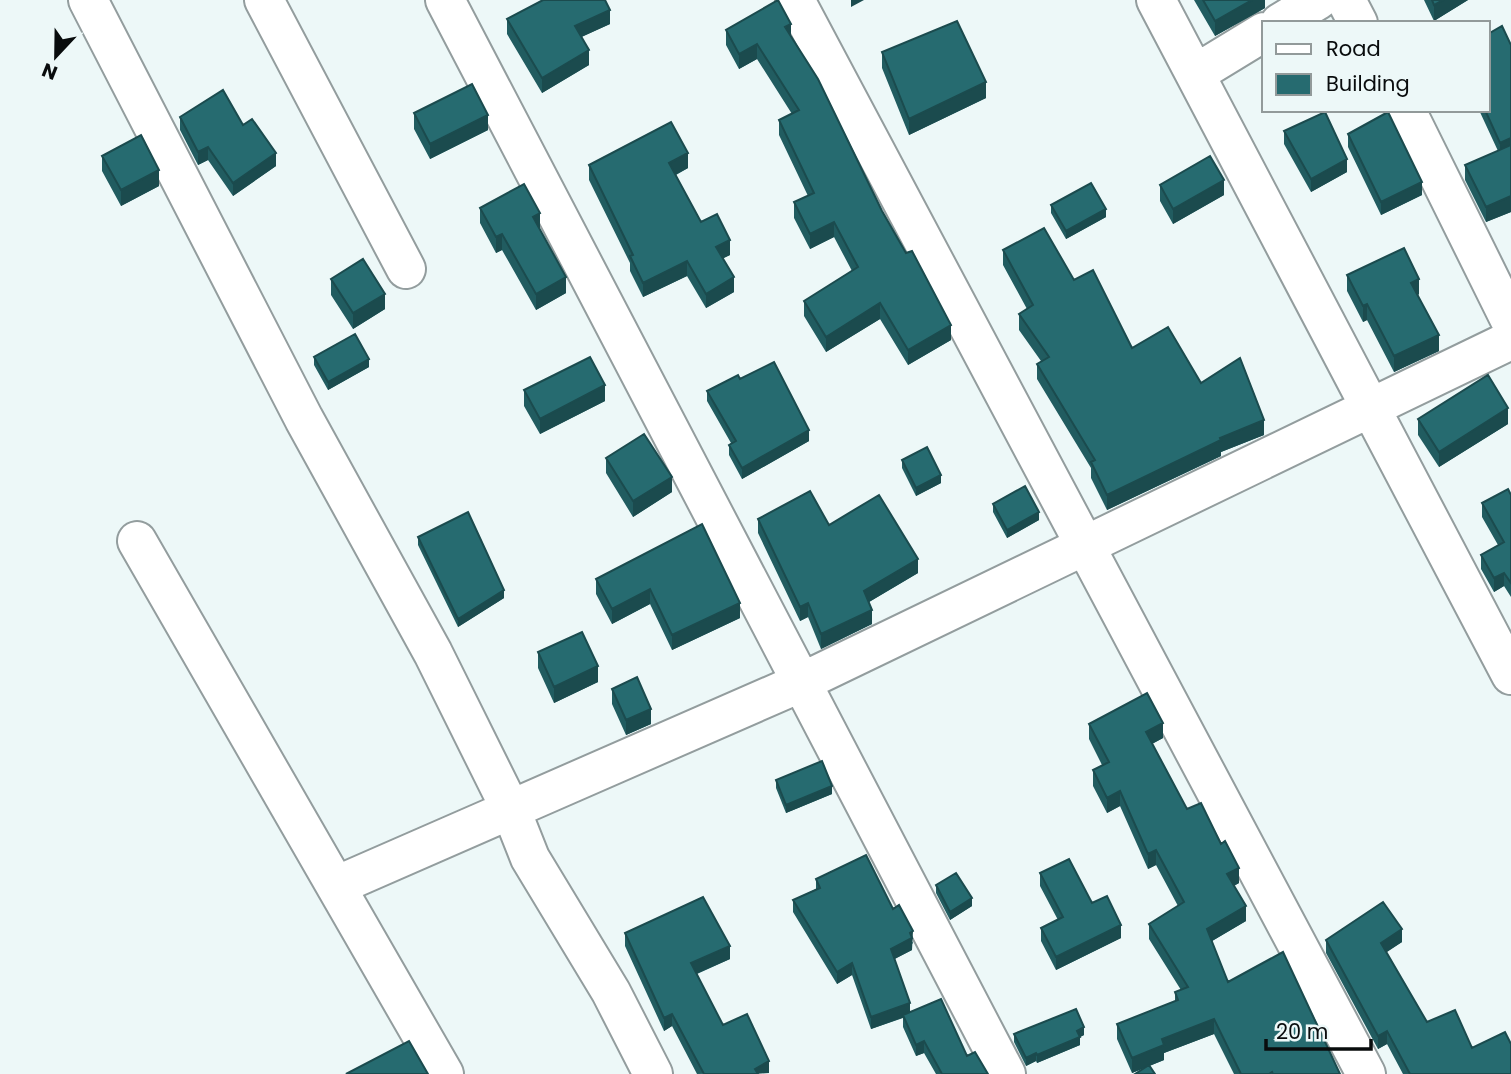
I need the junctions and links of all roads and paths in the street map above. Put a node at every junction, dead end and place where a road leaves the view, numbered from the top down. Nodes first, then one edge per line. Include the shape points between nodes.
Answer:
1 (88, 0) edge
2 (264, 0) edge
3 (445, 0) edge
4 (795, 0) edge
5 (1156, 0) edge
6 (1318, 0) edge
7 (1346, 0) edge
8 (1283, 21) edge
9 (1357, 21) edge
10 (1262, 33) edge
11 (1195, 74) junction
12 (1407, 112) edge
13 (406, 269) dead end
14 (1511, 322) edge
15 (1511, 340) edge
16 (1370, 409) junction
17 (137, 541) dead end
18 (1083, 545) junction
19 (1511, 675) edge
20 (800, 683) junction
21 (511, 810) junction
22 (338, 885) junction
23 (444, 1074) edge
24 (653, 1074) edge
25 (1006, 1074) edge
26 (1366, 1074) edge

1 - 21 street via 304,419 433,653
2 - 13 street
3 - 20 street
4 - 18 street
5 - 11 street
6 - 8 street
7 - 9 street
10 - 11 street
11 - 16 street
12 - 14 street
15 - 16 street
16 - 18 street
16 - 19 street
17 - 22 street
18 - 20 street
18 - 26 street
20 - 21 street
20 - 25 street
21 - 22 street
21 - 24 street via 530,858 611,992
22 - 23 street

